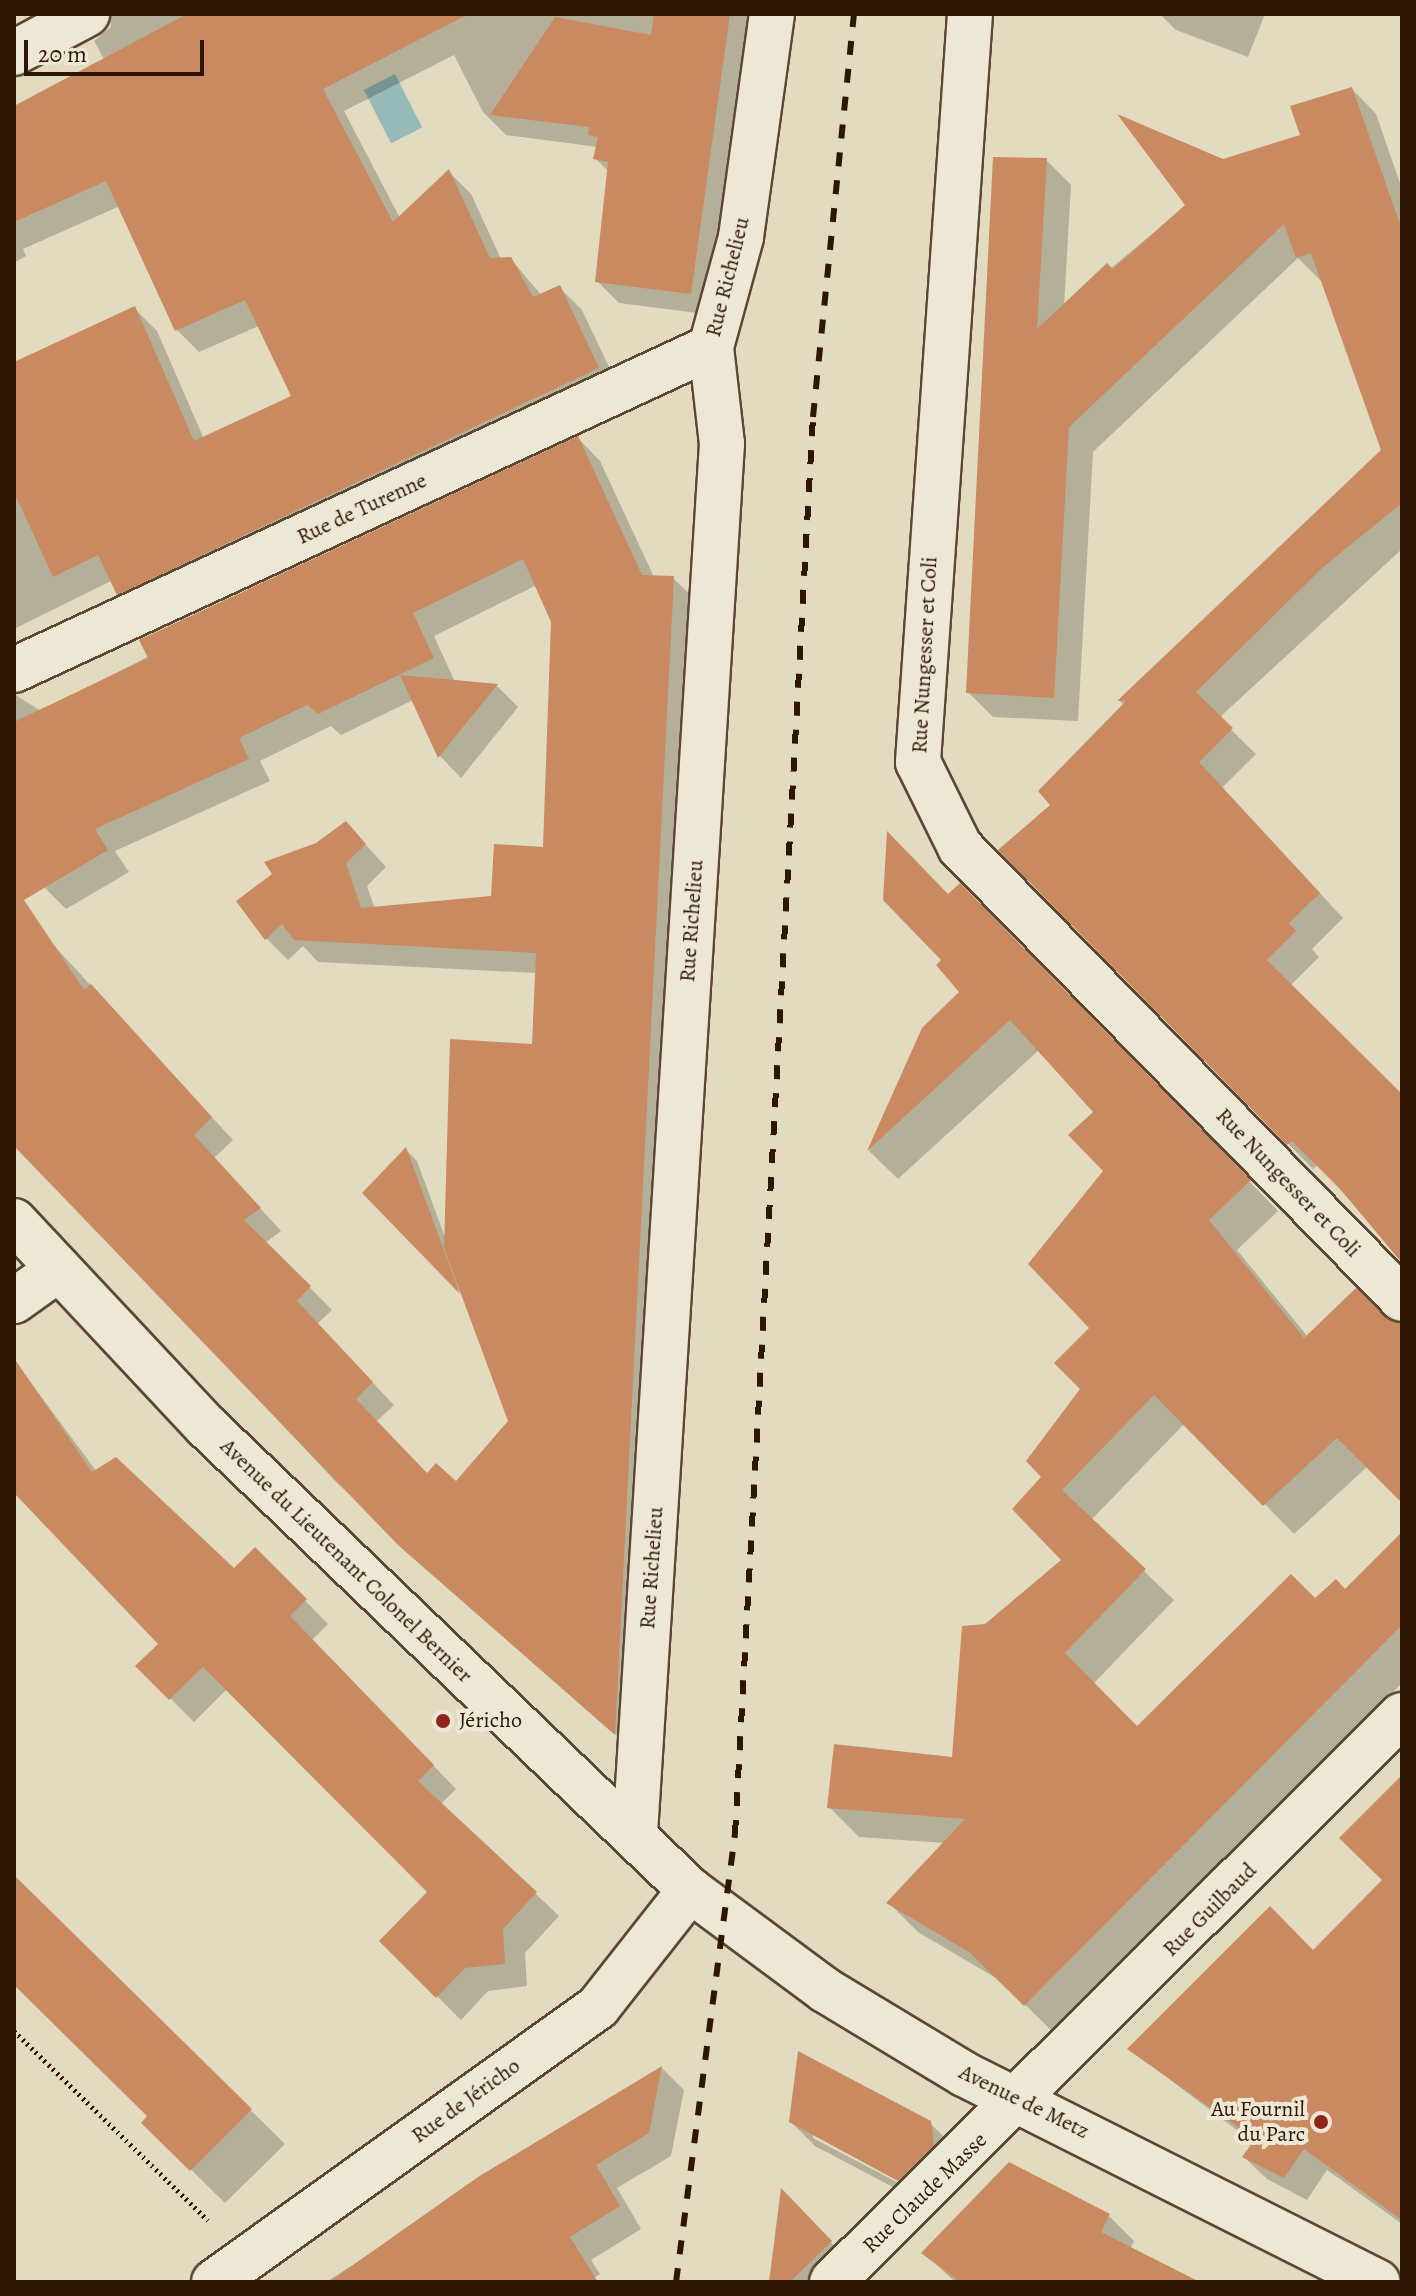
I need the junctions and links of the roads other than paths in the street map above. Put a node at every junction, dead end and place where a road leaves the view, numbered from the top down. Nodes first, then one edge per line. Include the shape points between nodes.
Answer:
1 (87, 14) edge
2 (772, 14) edge
3 (970, 14) edge
4 (14, 53) edge
5 (711, 347) junction
6 (14, 670) edge
7 (14, 1221) edge
8 (59, 1269) junction
9 (1402, 1299) edge
10 (14, 1301) edge
11 (1402, 1715) edge
12 (635, 1834) junction
13 (690, 1890) junction
14 (1017, 2104) junction
15 (230, 2270) edge
16 (832, 2282) edge
17 (1378, 2282) edge

1 - 4 street
2 - 5 street, Rue Richelieu via 741,237
3 - 9 street, Rue Nungesser et Coli via 918,762 960,847
5 - 6 street, Rue de Turenne
5 - 12 street, Rue Richelieu via 722,444
7 - 8 street, Avenue du Lieutenant Colonel Bernier
8 - 10 street
8 - 12 street, Avenue du Lieutenant Colonel Bernier via 207,1427 554,1765
11 - 14 street, Rue Guilbaud
12 - 13 street, Avenue du Lieutenant Colonel Bernier
13 - 14 street, Avenue de Metz via 825,1990
13 - 15 street, Rue de Jéricho via 598,2007
14 - 16 street, Rue Claude Masse
14 - 17 street, Avenue de Metz

